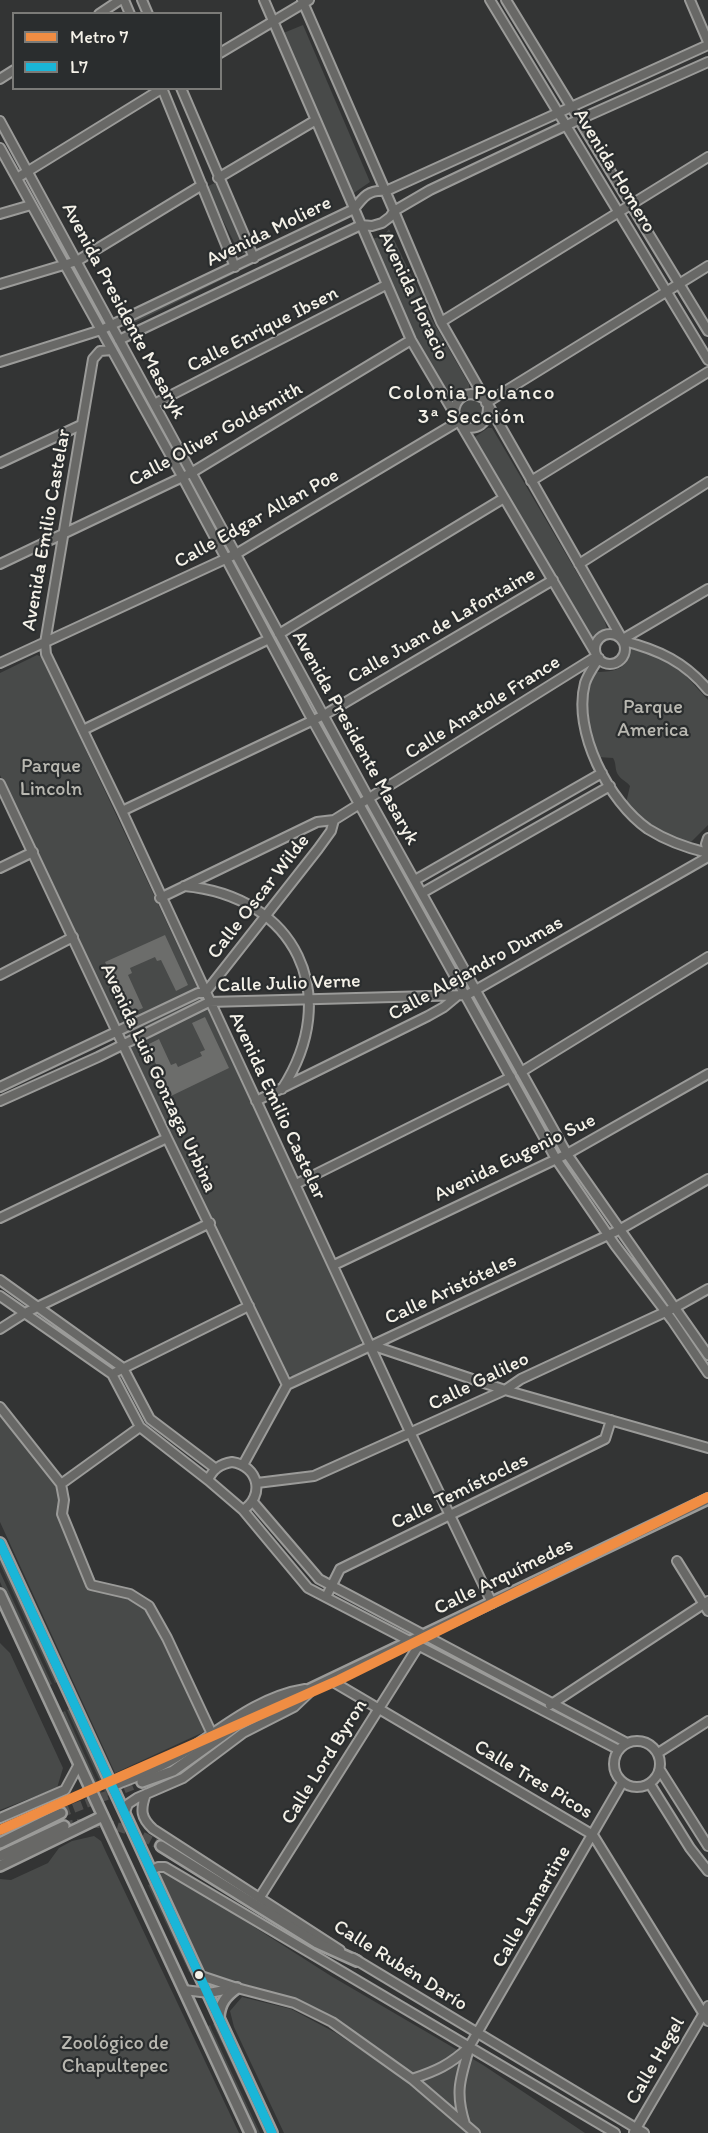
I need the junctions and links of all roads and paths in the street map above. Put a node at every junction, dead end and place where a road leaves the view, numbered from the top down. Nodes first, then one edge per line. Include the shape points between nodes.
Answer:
1 (122, 0) edge
2 (264, 0) edge
3 (490, 0) edge
4 (506, 0) edge
5 (690, 0) edge
6 (304, 1) edge
7 (102, 12) edge
8 (273, 22) junction
9 (708, 43) edge
10 (222, 52) edge
11 (708, 62) edge
12 (160, 90) edge
13 (162, 90) edge
14 (182, 90) edge
15 (572, 107) junction
16 (559, 112) junction
17 (315, 120) junction
18 (580, 120) junction
19 (0, 121) edge
20 (567, 125) junction
21 (0, 148) edge
22 (708, 157) edge
23 (28, 171) junction
24 (17, 178) junction
25 (218, 178) junction
26 (202, 186) junction
27 (386, 191) junction
28 (631, 204) junction
29 (32, 205) junction
30 (354, 209) junction
31 (394, 211) junction
32 (619, 211) junction
33 (0, 214) edge
34 (361, 225) junction
35 (254, 258) junction
36 (76, 261) junction
37 (65, 266) junction
38 (708, 266) edge
39 (235, 267) junction
40 (0, 284) edge
41 (680, 284) junction
42 (387, 285) junction
43 (668, 291) junction
44 (441, 322) junction
45 (111, 325) junction
46 (101, 330) junction
47 (708, 331) edge
48 (119, 340) junction
49 (411, 340) junction
50 (112, 350) junction
51 (708, 360) edge
52 (0, 362) edge
53 (708, 372) edge
54 (486, 402) junction
55 (154, 404) junction
56 (458, 420) junction
57 (81, 425) junction
58 (0, 463) edge
59 (191, 473) junction
60 (183, 478) junction
61 (531, 480) junction
62 (708, 482) edge
63 (504, 498) junction
64 (62, 535) junction
65 (236, 555) junction
66 (226, 559) junction
67 (0, 564) edge
68 (579, 564) junction
69 (553, 580) junction
70 (708, 589) edge
71 (279, 634) junction
72 (269, 639) junction
73 (622, 639) junction
74 (45, 643) junction
75 (597, 656) junction
76 (0, 663) edge
77 (707, 688) edge
78 (324, 715) junction
79 (313, 720) junction
80 (83, 730) junction
81 (602, 773) junction
82 (0, 784) edge
83 (610, 786) junction
84 (368, 797) junction
85 (360, 804) junction
86 (122, 811) junction
87 (334, 820) junction
88 (708, 838) edge
89 (33, 852) junction
90 (708, 854) edge
91 (0, 868) edge
92 (415, 880) junction
93 (184, 886) junction
94 (422, 893) junction
95 (160, 898) junction
96 (264, 916) junction
97 (73, 938) junction
98 (708, 957) edge
99 (0, 975) edge
100 (476, 990) junction
101 (206, 993) junction
102 (466, 995) junction
103 (456, 997) junction
104 (309, 1000) junction
105 (209, 1002) junction
106 (118, 1031) junction
107 (91, 1044) junction
108 (124, 1044) junction
109 (98, 1057) junction
110 (521, 1072) junction
111 (708, 1074) edge
112 (511, 1077) junction
113 (0, 1087) edge
114 (282, 1089) junction
115 (0, 1101) edge
116 (256, 1101) junction
117 (167, 1138) junction
118 (567, 1154) junction
119 (556, 1159) junction
120 (708, 1179) edge
121 (296, 1184) junction
122 (0, 1218) edge
123 (210, 1223) junction
124 (619, 1230) junction
125 (608, 1234) junction
126 (334, 1265) junction
127 (0, 1280) edge
128 (708, 1289) edge
129 (0, 1296) edge
130 (249, 1306) junction
131 (38, 1307) junction
132 (676, 1307) junction
133 (665, 1312) junction
134 (25, 1313) junction
135 (0, 1329) edge
136 (371, 1345) junction
137 (708, 1354) edge
138 (123, 1368) junction
139 (708, 1373) edge
140 (112, 1374) junction
141 (287, 1385) junction
142 (504, 1390) junction
143 (0, 1407) edge
144 (611, 1420) junction
145 (140, 1427) junction
146 (410, 1432) junction
147 (708, 1448) edge
148 (243, 1465) junction
149 (216, 1469) junction
150 (208, 1480) junction
151 (61, 1484) junction
152 (257, 1484) junction
153 (708, 1499) edge
154 (253, 1502) junction
155 (243, 1510) junction
156 (450, 1516) junction
157 (0, 1543) edge
158 (677, 1561) dead end
159 (330, 1586) junction
160 (0, 1594) edge
161 (326, 1597) junction
162 (492, 1603) junction
163 (706, 1605) edge
164 (424, 1636) junction
165 (415, 1644) junction
166 (330, 1680) junction
167 (315, 1688) junction
168 (551, 1703) junction
169 (379, 1708) junction
170 (546, 1712) junction
171 (708, 1721) edge
172 (212, 1734) junction
173 (627, 1743) junction
174 (619, 1750) junction
175 (658, 1753) junction
176 (79, 1764) junction
177 (660, 1770) junction
178 (142, 1782) tunnel mouth
179 (622, 1782) junction
180 (650, 1784) junction
181 (113, 1786) junction
182 (146, 1794) junction
183 (125, 1812) junction
184 (61, 1813) tunnel mouth
185 (103, 1816) junction
186 (0, 1818) edge
187 (64, 1826) tunnel mouth
188 (593, 1835) junction
189 (707, 1841) edge
190 (0, 1843) edge
191 (161, 1846) tunnel mouth
192 (690, 1848) junction
193 (0, 1856) edge
194 (0, 1866) edge
195 (152, 1870) junction
196 (708, 1871) edge
197 (260, 1897) junction
198 (357, 1961) junction
199 (201, 1976) junction
200 (237, 1988) junction
201 (184, 1990) junction
202 (209, 1993) junction
203 (706, 2014) edge
204 (219, 2017) junction
205 (477, 2033) junction
206 (469, 2047) junction
207 (412, 2079) junction
208 (582, 2096) junction
209 (575, 2109) junction
210 (466, 2125) junction
211 (638, 2132) edge
212 (250, 2133) edge
213 (272, 2133) edge
214 (475, 2133) edge
215 (615, 2133) edge

1 - 7 street
2 - 8 street, Avenida Horacio
3 - 16 street, Avenida Homero
4 - 15 street, Avenida Homero
5 - 9 street
6 - 8 street
6 - 27 street, Avenida Horacio
8 - 10 street
8 - 17 street, Avenida Horacio
9 - 15 street, Avenida Moliere
11 - 18 street, Avenida Moliere
12 - 23 street
13 - 26 street
14 - 25 street
15 - 16 street, Avenida Moliere
15 - 18 street, Avenida Homero
16 - 20 street, Avenida Homero
16 - 27 street, Avenida Moliere
17 - 25 street
17 - 30 street, Avenida Horacio
18 - 20 street, Avenida Moliere
18 - 28 street, Avenida Homero
19 - 23 street, Avenida Presidente Masaryk
20 - 31 street, Avenida Moliere
20 - 32 street, Avenida Homero
21 - 24 street, Avenida Presidente Masaryk
22 - 28 street
23 - 24 street
23 - 36 street, Avenida Presidente Masaryk
24 - 29 street, Avenida Presidente Masaryk
25 - 35 street
26 - 36 street
26 - 39 street
27 - 30 street, Avenida Moliere via 368,193
27 - 31 street, Avenida Horacio
28 - 32 street
28 - 41 street, Avenida Homero
29 - 33 street
29 - 37 street, Avenida Presidente Masaryk
30 - 34 street, Avenida Horacio
30 - 35 street, Avenida Moliere
31 - 34 street, Avenida Moliere via 382,223
31 - 44 street, Avenida Horacio
32 - 43 street, Avenida Homero
32 - 44 street
34 - 42 street, Avenida Horacio
34 - 48 street, Avenida Moliere
35 - 39 street, Avenida Moliere
36 - 37 street
36 - 45 street, Avenida Presidente Masaryk
37 - 40 street
37 - 46 street, Avenida Presidente Masaryk
38 - 41 street
39 - 45 street, Avenida Moliere
41 - 43 street
41 - 47 street, Avenida Homero
42 - 49 street, Avenida Horacio
42 - 55 street, Calle Enrique Ibsen
43 - 51 street, Avenida Homero
43 - 54 street
44 - 54 street, Avenida Horacio
45 - 46 street, Avenida Moliere
45 - 48 street, Avenida Presidente Masaryk
46 - 50 street, Avenida Presidente Masaryk
46 - 52 street, Avenida Moliere
48 - 55 street, Avenida Presidente Masaryk
49 - 56 street, Avenida Horacio
49 - 59 street, Calle Oliver Goldsmith
50 - 57 street, Avenida Emilio Castelar via 100,351 93,359
50 - 60 street, Avenida Presidente Masaryk
53 - 61 street
54 - 56 street via 488,416 482,424 473,428
54 - 56 street via 472,393 462,396 456,402
54 - 61 street, Avenida Horacio
55 - 59 street, Avenida Presidente Masaryk
56 - 63 street, Avenida Horacio
56 - 65 street, Calle Edgar Allan Poe
57 - 58 street
57 - 64 street, Avenida Emilio Castelar
59 - 60 street, Calle Oliver Goldsmith
59 - 65 street, Avenida Presidente Masaryk
60 - 64 street, Calle Oliver Goldsmith
60 - 66 street, Avenida Presidente Masaryk
61 - 68 street, Avenida Horacio
62 - 68 street
63 - 69 street, Avenida Horacio
63 - 71 street
64 - 67 street, Calle Oliver Goldsmith
64 - 74 street, Avenida Emilio Castelar
65 - 66 street, Calle Edgar Allan Poe
65 - 71 street, Avenida Presidente Masaryk
66 - 72 street, Avenida Presidente Masaryk
66 - 74 street, Calle Edgar Allan Poe
68 - 73 street, Avenida Horacio
69 - 75 street, Avenida Horacio
69 - 78 street, Calle Juan de Lafontaine
70 - 73 street
71 - 78 street, Avenida Presidente Masaryk
72 - 79 street, Avenida Presidente Masaryk
72 - 80 street
73 - 75 street via 611,633 603,635 595,645
73 - 75 street via 625,655 619,661 610,664
73 - 77 street via 675,660
74 - 76 street, Calle Edgar Allan Poe
74 - 80 street, Avenida Emilio Castelar via 46,654
75 - 81 street via 585,683 583,712 586,732
75 - 84 street, Calle Anatole France
78 - 79 street, Calle Juan de Lafontaine
78 - 84 street, Avenida Presidente Masaryk
79 - 85 street, Avenida Presidente Masaryk
79 - 86 street, Calle Juan de Lafontaine
80 - 86 street, Avenida Emilio Castelar
81 - 83 street
81 - 92 street
82 - 89 street, Avenida Luis Gonzaga Urbina
83 - 90 street via 647,828 674,843
83 - 94 street
84 - 85 street, Calle Anatole France
84 - 92 street, Avenida Presidente Masaryk
85 - 87 street, Calle Anatole France
85 - 102 street, Avenida Presidente Masaryk
86 - 95 street, Avenida Emilio Castelar
87 - 93 street, Calle Anatole France via 317,822
87 - 96 street, Calle Oscar Wilde via 331,831
88 - 90 street
89 - 91 street
89 - 97 street, Avenida Luis Gonzaga Urbina
90 - 100 street, Calle Alejandro Dumas
92 - 94 street, Avenida Presidente Masaryk
93 - 95 street, Calle Anatole France
93 - 96 street via 209,888 233,897
94 - 100 street, Avenida Presidente Masaryk
95 - 101 street, Avenida Emilio Castelar
96 - 101 street, Calle Oscar Wilde
96 - 104 street via 283,932 296,952 306,977
97 - 99 street
97 - 106 street, Avenida Luis Gonzaga Urbina
98 - 110 street
100 - 102 street, Calle Alejandro Dumas
100 - 110 street, Avenida Presidente Masaryk
101 - 105 street, Avenida Emilio Castelar
101 - 106 street, Calle Julio Verne via 198,993
102 - 103 street, Calle Alejandro Dumas
102 - 112 street, Avenida Presidente Masaryk
103 - 104 street, Calle Julio Verne
103 - 114 street, Calle Alejandro Dumas via 428,1016
104 - 105 street, Calle Julio Verne
104 - 114 street via 302,1051
105 - 108 street, Calle Julio Verne
105 - 116 street, Avenida Emilio Castelar
106 - 107 street, Calle Julio Verne
106 - 108 street, Avenida Luis Gonzaga Urbina
107 - 109 street via 99,1048
107 - 113 street, Calle Julio Verne
108 - 109 street, Calle Julio Verne
108 - 117 street, Avenida Luis Gonzaga Urbina
109 - 115 street, Calle Julio Verne
110 - 118 street, Avenida Presidente Masaryk
111 - 118 street, Avenida Eugenio Sue
112 - 119 street, Avenida Presidente Masaryk
112 - 121 street
114 - 116 street, Calle Alejandro Dumas
116 - 121 street, Avenida Emilio Castelar
117 - 122 street
117 - 123 street, Avenida Luis Gonzaga Urbina
118 - 119 street, Avenida Eugenio Sue
118 - 124 street, Avenida Presidente Masaryk
119 - 125 street, Avenida Presidente Masaryk
119 - 126 street, Avenida Eugenio Sue
120 - 124 street, Calle Aristóteles
121 - 126 street, Avenida Emilio Castelar
123 - 130 street, Avenida Luis Gonzaga Urbina
123 - 131 street
124 - 125 street, Calle Aristóteles
124 - 132 street, Avenida Presidente Masaryk
125 - 133 street, Avenida Presidente Masaryk
125 - 136 street, Calle Aristóteles
126 - 136 street, Avenida Emilio Castelar
127 - 131 street
128 - 132 street, Calle Galileo
129 - 134 street
130 - 138 street
130 - 141 street, Avenida Luis Gonzaga Urbina
131 - 134 street
131 - 138 street
132 - 133 street, Calle Galileo
132 - 137 street, Avenida Presidente Masaryk
133 - 139 street, Avenida Presidente Masaryk
133 - 142 street, Calle Galileo
134 - 135 street
134 - 140 street
136 - 141 street, Calle Aristóteles
136 - 142 street
136 - 146 street, Avenida Emilio Castelar
138 - 140 street
138 - 149 street via 150,1419
140 - 145 street
141 - 148 street
142 - 144 street
142 - 146 street, Calle Galileo
143 - 151 street
144 - 147 street
144 - 156 street, Calle Temístocles via 605,1439
145 - 150 street
145 - 151 street
146 - 152 street, Calle Galileo via 314,1476
146 - 156 street, Avenida Emilio Castelar
148 - 149 street via 227,1463
148 - 152 street via 252,1472
149 - 150 street
150 - 155 street
151 - 172 street via 62,1514 91,1585 130,1594 149,1606
152 - 154 street
153 - 162 main road, Calle Arquímedes
154 - 155 street
154 - 159 street via 319,1579
155 - 161 street via 308,1588
156 - 159 street, Calle Temístocles via 340,1569
156 - 162 street, Avenida Emilio Castelar
157 - 181 main road
158 - 163 street
159 - 161 street, Calle Temístocles
159 - 164 street
160 - 176 main road
161 - 165 street
162 - 164 main road, Calle Arquímedes
163 - 168 street
164 - 165 main road, Calle Arquímedes
164 - 168 street
165 - 166 main road, Calle Arquímedes
165 - 169 street, Calle Lord Byron
165 - 170 street
166 - 167 main road, Calle Arquímedes
166 - 169 street, Calle Tres Picos
167 - 172 street, Calle Arquímedes via 285,1692
167 - 178 main road, Calle Arquímedes via 243,1721 173,1770
167 - 182 street, Calle Arquímedes via 294,1707 243,1733 183,1778
168 - 170 street
168 - 173 street
169 - 188 street, Calle Tres Picos
169 - 197 street, Calle Lord Byron
170 - 174 street
171 - 175 street
172 - 181 street, Calle Arquímedes via 170,1761
173 - 174 street
173 - 175 street via 647,1744
174 - 179 street via 614,1767
175 - 177 street
176 - 185 main road
176 - 186 street via 65,1790
177 - 180 street
177 - 189 street
179 - 180 street via 640,1788
179 - 188 street, Calle Lamartine
180 - 192 street
181 - 183 main road
182 - 183 street, Calle Arquímedes via 129,1804
182 - 197 street, Calle Rubén Darío via 141,1813 144,1820
183 - 195 main road
184 - 190 main road
185 - 194 main road
185 - 201 main road
187 - 193 main road
188 - 203 street, Calle Tres Picos
188 - 205 street, Calle Lamartine
189 - 192 street
191 - 198 main road via 317,1943
192 - 196 street
195 - 199 main road
195 - 206 street, Calle Rubén Darío via 165,1867
197 - 198 street, Calle Rubén Darío
198 - 205 street, Calle Rubén Darío
199 - 200 street
199 - 202 main road
200 - 202 street
200 - 204 main road via 223,2001
200 - 207 street via 294,2003 332,2022
201 - 202 street
201 - 212 main road
202 - 204 main road
203 - 211 street, Calle Hegel
204 - 213 main road
205 - 206 street, Calle Lamartine
205 - 208 street, Calle Rubén Darío
206 - 207 street, Calle Lamartine via 445,2067
206 - 209 street, Calle Rubén Darío
206 - 210 street, Calle Lamartine via 459,2088 459,2105
207 - 210 street
208 - 209 street
208 - 211 street, Calle Rubén Darío
209 - 215 street, Calle Rubén Darío
210 - 214 street

